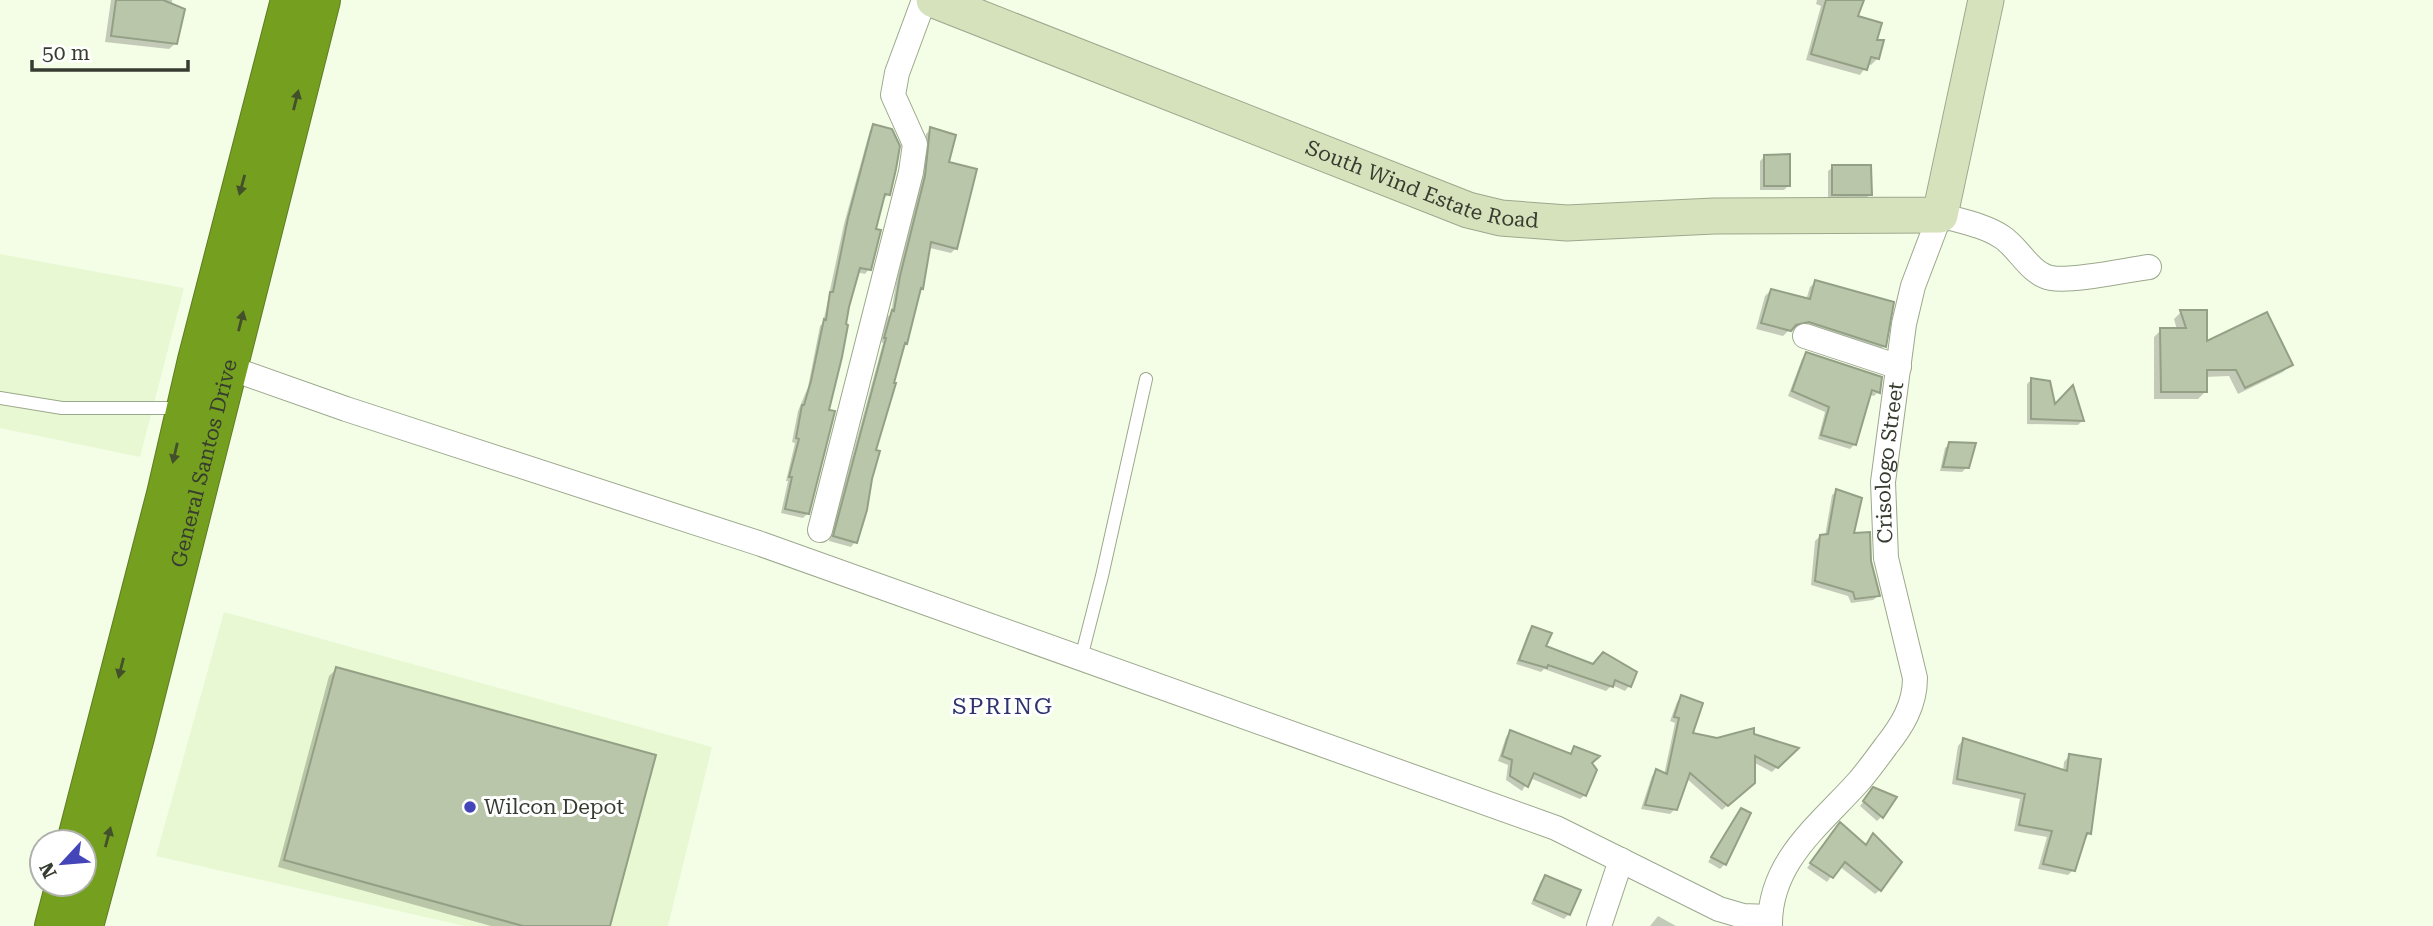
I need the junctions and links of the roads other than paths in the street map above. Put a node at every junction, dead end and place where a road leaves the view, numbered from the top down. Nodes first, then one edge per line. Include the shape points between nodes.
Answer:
1 (290, 0) edge
2 (321, 0) edge
3 (924, 0) edge
4 (934, 0) edge
5 (1986, 0) edge
6 (1940, 215) junction
7 (2149, 267) dead end
8 (1805, 336) dead end
9 (1899, 367) junction
10 (230, 369) junction
11 (1146, 379) dead end
12 (0, 398) edge
13 (186, 408) junction
14 (820, 530) dead end
15 (1082, 659) junction
16 (80, 828) edge
17 (1621, 860) junction
18 (61, 898) edge
19 (1770, 922) edge
20 (54, 926) edge
21 (84, 926) edge
22 (1599, 926) edge

1 -> 13 highway, General Santos Drive
10 -> 2 highway, General Santos Drive
3 - 14 street via 893,95 915,144 911,172
4 - 6 street, South Wind Estate Road via 1468,210 1501,218 1567,223 1714,216
5 - 6 street, Crisologo Street
6 - 7 street via 1990,230 2016,248 2032,268 2051,278
6 - 9 street, Crisologo Street via 1913,286
8 - 9 street
9 - 19 street, Crisologo Street via 1883,482 1883,524 1915,692 1897,732 1788,861 1773,893
10 - 15 street via 761,544
21 -> 10 highway, General Santos Drive
11 - 15 lane
12 - 13 lane via 62,408
13 -> 16 highway, General Santos Drive
15 - 17 street via 1556,828
17 - 19 street via 1719,909
17 - 22 street
18 - 20 highway

